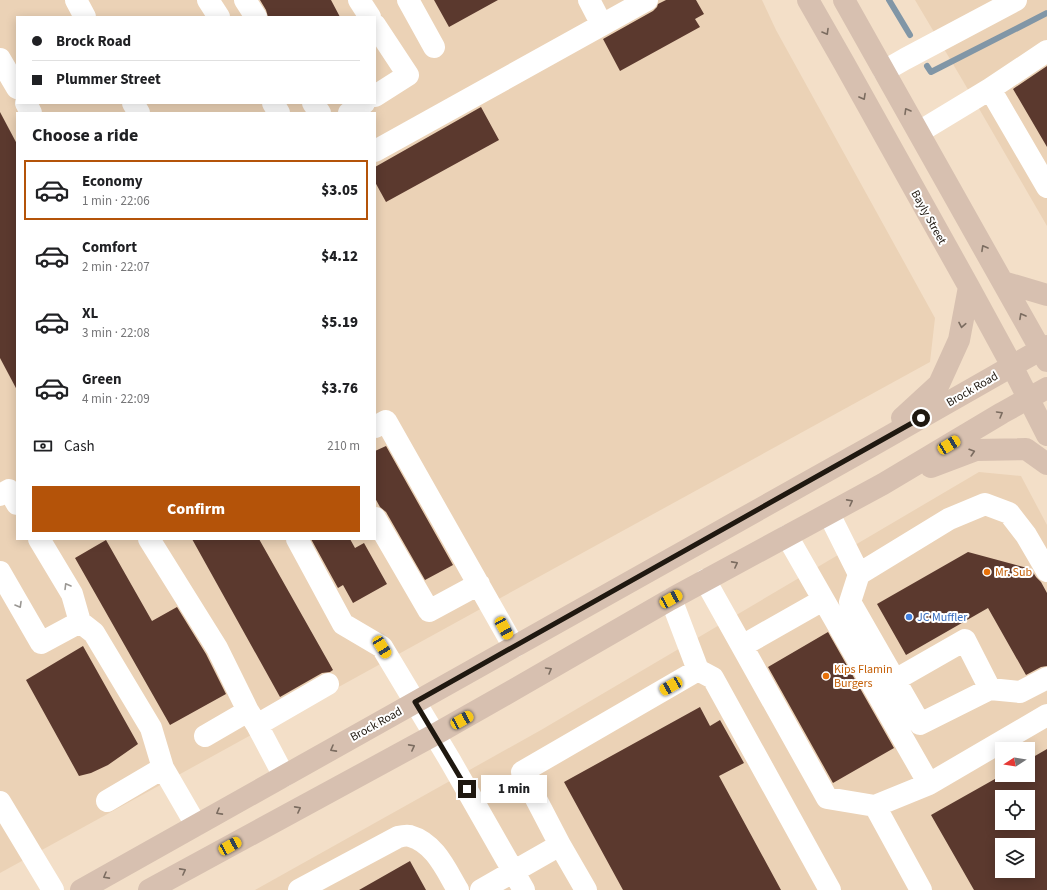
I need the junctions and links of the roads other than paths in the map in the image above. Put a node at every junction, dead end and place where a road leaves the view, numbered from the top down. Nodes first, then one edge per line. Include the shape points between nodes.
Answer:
1 (76, 0) edge
2 (208, 0) edge
3 (245, 0) edge
4 (359, 0) edge
5 (408, 0) edge
6 (589, 0) edge
7 (647, 0) edge
8 (808, 0) edge
9 (844, 0) edge
10 (1016, 0) edge
11 (84, 16) edge
12 (218, 16) edge
13 (255, 16) edge
14 (369, 16) edge
15 (602, 24) junction
16 (376, 27) edge
17 (434, 47) dead end
18 (1047, 51) edge
19 (0, 60) edge
20 (884, 71) junction
21 (16, 86) edge
22 (990, 89) junction
23 (376, 95) edge
24 (362, 104) edge
25 (350, 112) edge
26 (919, 132) junction
27 (376, 150) edge
28 (1047, 187) edge
29 (1003, 282) junction
30 (969, 287) junction
31 (1047, 295) edge
32 (1045, 352) edge
33 (1012, 366) junction
34 (1047, 388) edge
35 (1028, 399) junction
36 (376, 427) edge
37 (1047, 435) edge
38 (870, 447) junction
39 (1047, 464) edge
40 (883, 484) junction
41 (0, 495) edge
42 (16, 502) edge
43 (828, 514) junction
44 (376, 520) edge
45 (787, 536) junction
46 (40, 540) edge
47 (149, 540) edge
48 (298, 540) edge
49 (1047, 571) edge
50 (0, 572) edge
51 (859, 574) junction
52 (705, 580) junction
53 (479, 584) junction
54 (671, 599) junction
55 (823, 600) junction
56 (80, 622) junction
57 (742, 646) junction
58 (514, 647) junction
59 (698, 670) junction
60 (1047, 678) edge
61 (895, 680) junction
62 (328, 684) dead end
63 (990, 690) junction
64 (415, 702) junction
65 (1047, 715) edge
66 (253, 718) junction
67 (434, 735) junction
68 (205, 736) dead end
69 (163, 768) junction
70 (284, 776) junction
71 (929, 784) junction
72 (107, 801) dead end
73 (0, 802) edge
74 (875, 806) junction
75 (196, 826) junction
76 (560, 844) junction
77 (519, 881) edge
78 (160, 887) edge
79 (53, 890) edge
80 (81, 890) edge
81 (299, 890) edge
82 (458, 890) edge
83 (481, 890) edge
84 (586, 890) edge
85 (830, 890) edge
86 (921, 890) edge

1 - 11 street
2 - 12 street
3 - 13 street
4 - 14 street
5 - 17 street
6 - 15 street
7 - 15 street
8 -> 30 main road, Bayly Street
9 - 20 main road
10 - 20 street
15 - 27 street
16 - 23 street via 408,76
18 - 22 street
19 - 21 street
26 -> 20 main road
22 - 26 street
22 - 28 street
24 - 25 street
29 -> 26 main road
29 - 31 main road
32 -> 29 main road
30 - 33 main road, Bayly Street
30 -> 38 main road via 959,340 939,384
32 - 33 main road, Brock Road
33 - 35 main road, Bayly Street
33 - 38 main road, Brock Road
34 - 35 main road
35 - 37 main road, Bayly Street
40 -> 35 main road
36 - 53 street via 386,421
38 - 58 main road, Brock Road
40 -> 39 main road via 976,450 1026,449
43 -> 40 main road
41 - 42 street via 9,490
43 - 45 main road
43 - 51 street
44 - 53 street via 429,611
52 -> 45 main road
45 - 55 street
56 -> 46 street via 72,594
47 - 66 street via 217,648
48 - 64 street via 343,624 382,647
49 - 51 street via 1026,535 1009,513 985,504 949,519
50 -> 56 street via 41,643
51 - 61 street via 850,602
52 - 54 main road
52 - 57 street
53 - 58 street
54 - 59 street
67 -> 54 main road
55 - 57 street
55 - 71 street
56 - 69 street via 94,633 151,728
57 - 74 street via 827,798
58 - 64 main road, Brock Road
59 - 76 street via 522,772
59 - 85 street via 713,678
60 - 63 street via 1020,692
61 - 63 street via 920,724
61 - 63 street via 965,640
62 - 66 street
64 - 67 street
64 -> 70 main road, Brock Road
65 - 71 street
66 - 68 street
66 - 70 street
67 - 77 street
78 -> 67 main road
69 - 72 street
69 - 75 street
70 -> 75 main road, Brock Road
71 - 74 street
73 - 79 street
74 - 86 street
75 -> 80 main road, Brock Road
76 - 77 street
76 - 84 street
77 - 83 street
81 - 82 street via 398,837 409,836 422,841 434,852

